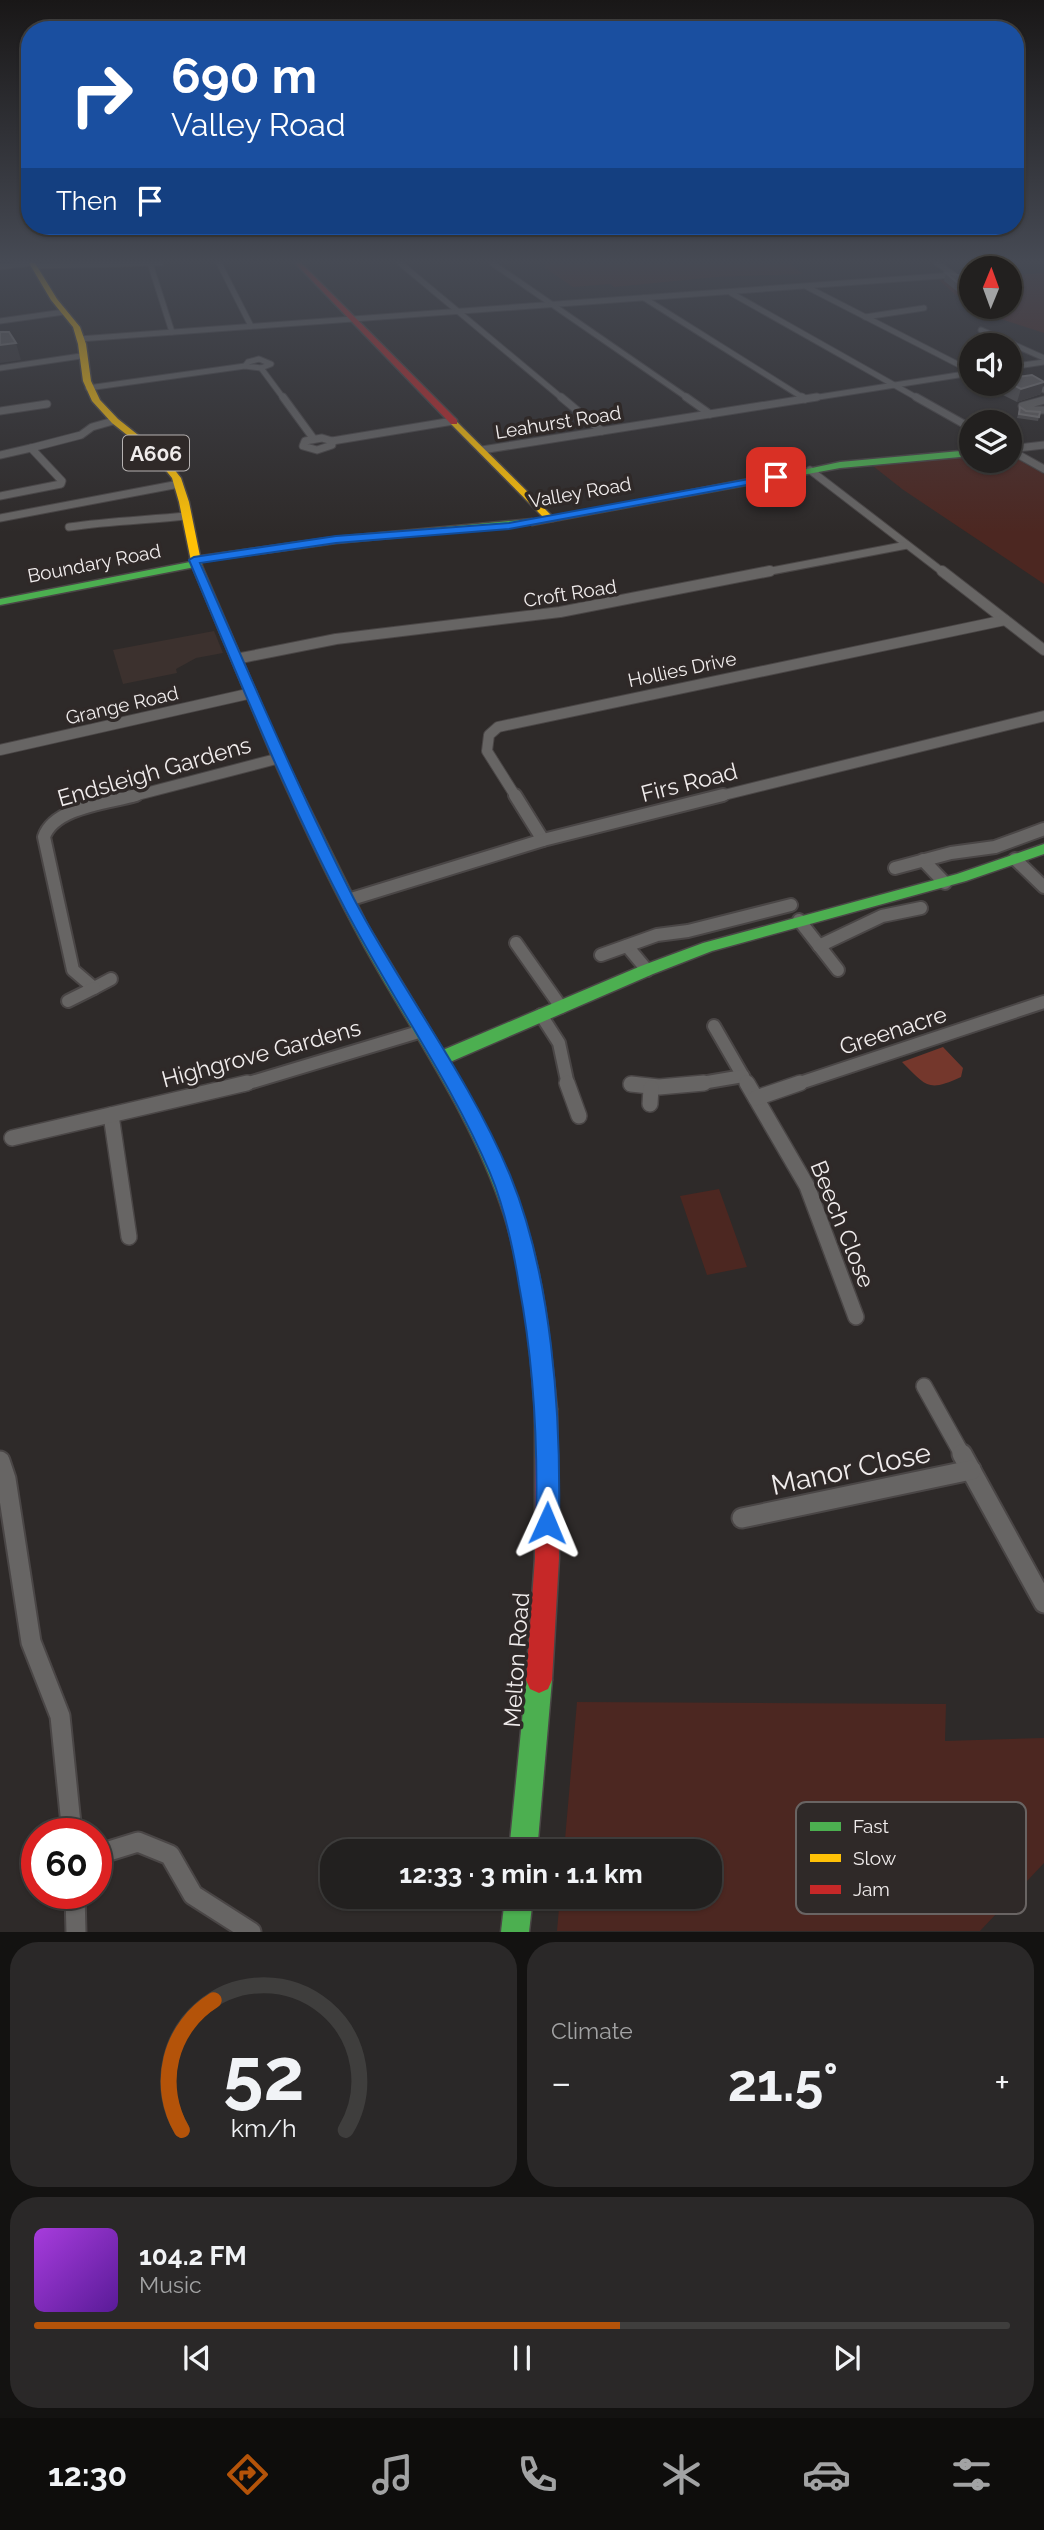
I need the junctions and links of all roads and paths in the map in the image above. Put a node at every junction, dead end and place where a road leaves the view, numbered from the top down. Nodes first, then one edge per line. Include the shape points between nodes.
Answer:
1 (57, 353) edge
2 (81, 353) edge
3 (386, 353) edge
4 (509, 353) edge
5 (625, 353) edge
6 (732, 353) edge
7 (838, 353) edge
8 (935, 353) edge
9 (1044, 360) edge
10 (246, 366) junction
11 (959, 366) edge
12 (1022, 366) edge
13 (0, 368) edge
14 (261, 368) junction
15 (959, 374) edge
16 (1022, 377) edge
17 (922, 381) junction
18 (895, 385) junction
19 (934, 387) dead end
20 (88, 388) junction
21 (1044, 390) edge
22 (805, 399) junction
23 (1044, 400) edge
24 (47, 404) dead end
25 (1044, 410) edge
26 (0, 411) edge
27 (959, 412) edge
28 (710, 414) junction
29 (947, 415) junction
30 (113, 421) junction
31 (453, 421) junction
32 (959, 422) edge
33 (602, 431) junction
34 (313, 438) junction
35 (332, 441) junction
36 (1044, 445) edge
37 (31, 448) junction
38 (1022, 448) edge
39 (482, 450) junction
40 (959, 454) edge
41 (0, 456) edge
42 (1022, 456) edge
43 (1044, 469) edge
44 (810, 470) junction
45 (178, 484) junction
46 (0, 496) edge
47 (186, 516) junction
48 (0, 518) edge
49 (550, 519) junction
50 (69, 527) dead end
51 (907, 545) junction
52 (195, 562) junction
53 (0, 602) edge
54 (1005, 620) junction
55 (1044, 650) edge
56 (236, 659) junction
57 (252, 693) junction
58 (1044, 716) edge
59 (0, 750) edge
60 (280, 758) junction
61 (1044, 829) edge
62 (543, 840) junction
63 (1044, 849) edge
64 (1015, 859) junction
65 (923, 860) junction
66 (895, 868) dead end
67 (945, 883) junction
68 (1044, 887) edge
69 (348, 900) junction
70 (790, 905) dead end
71 (920, 908) dead end
72 (799, 920) junction
73 (516, 943) dead end
74 (627, 946) junction
75 (819, 946) junction
76 (601, 955) dead end
77 (648, 970) junction
78 (838, 970) dead end
79 (111, 979) dead end
80 (94, 988) junction
81 (68, 1001) dead end
82 (1044, 1002) edge
83 (561, 1007) junction
84 (541, 1015) junction
85 (714, 1026) dead end
86 (422, 1031) junction
87 (440, 1059) junction
88 (743, 1076) junction
89 (631, 1084) dead end
90 (650, 1088) junction
91 (756, 1098) junction
92 (650, 1104) dead end
93 (111, 1115) junction
94 (579, 1116) dead end
95 (12, 1138) dead end
96 (129, 1237) dead end
97 (856, 1317) dead end
98 (924, 1385) dead end
99 (0, 1461) edge
100 (971, 1470) junction
101 (742, 1518) dead end
102 (1044, 1604) edge
103 (70, 1818) edge
104 (524, 1839) edge
105 (112, 1850) edge
106 (75, 1909) edge
107 (518, 1909) edge
108 (76, 1931) edge
109 (251, 1931) edge
110 (515, 1931) edge

1 - 13 street
2 - 20 street, Melton Road / A606
3 - 31 street
4 - 33 street
5 - 28 street
6 - 22 street
7 - 18 street
8 - 11 street
9 - 12 street
10 - 14 street
10 - 14 street via 255,360 271,362
10 - 20 street
14 - 34 street
15 - 17 street, Leahurst Road
16 - 21 street
17 - 18 street, Leahurst Road
17 - 19 street
18 - 22 street, Leahurst Road
18 - 29 street
20 - 30 street, Melton Road / A606
22 - 28 street, Leahurst Road
23 - 25 street via 1022,406
24 - 26 street
27 - 29 street
28 - 33 street, Leahurst Road
29 - 32 street
30 - 37 street
30 - 45 street, Melton Road / A606 via 160,456
31 - 35 street
31 - 39 street
33 - 39 street, Leahurst Road
34 - 35 street
34 - 35 street via 303,446 322,450
36 - 38 street
37 - 41 street
37 - 46 street via 61,484
39 - 49 street
40 - 44 street, Valley Road
42 - 43 street
44 - 49 street, Valley Road
44 - 51 street
45 - 47 street, Melton Road / A606
45 - 48 street
47 - 50 street
47 - 52 street, Melton Road / A606
49 - 52 street, Valley Road via 336,540
51 - 54 street
51 - 56 street, Croft Road via 560,612 336,639
52 - 53 street, Boundary Road
52 - 56 street, Melton Road / A606
54 - 55 street
54 - 62 street, Hollies Drive via 499,727 486,740 487,751
56 - 57 street, Melton Road / A606
57 - 59 street, Grange Road
57 - 60 street, Melton Road / A606
58 - 62 street, Firs Road
60 - 69 street, Melton Road / A606
60 - 80 street, Endsleigh Gardens via 61,815 48,825 44,837 73,970
61 - 65 street via 995,847
62 - 69 street, Firs Road
63 - 64 street
64 - 67 street
64 - 68 street
65 - 66 street
65 - 67 street
67 - 72 street
69 - 86 street, Melton Road / A606
70 - 74 street
71 - 75 street via 882,916
72 - 75 street
72 - 77 street
73 - 83 street
74 - 76 street
74 - 77 street
75 - 78 street
77 - 83 street
79 - 80 street
80 - 81 street
82 - 91 street, Greenacre
83 - 84 street
84 - 87 street
84 - 94 street via 559,1044
85 - 88 street, Beech Close
86 - 87 street, Melton Road / A606
86 - 93 street, Highgrove Gardens via 239,1086
87 - 104 street, Melton Road / A606 via 473,1117 513,1212 531,1288 546,1386 547,1544
88 - 90 street via 701,1086
88 - 91 street, Beech Close
89 - 90 street
90 - 92 street
91 - 97 street, Beech Close via 807,1186
93 - 95 street, Highgrove Gardens
93 - 96 street
98 - 100 street, Manor Close
99 - 103 street via 31,1642 60,1716
100 - 101 street, Manor Close
100 - 102 street, Manor Close
105 - 109 street via 138,1842 170,1855 193,1895
106 - 108 street
107 - 110 street

